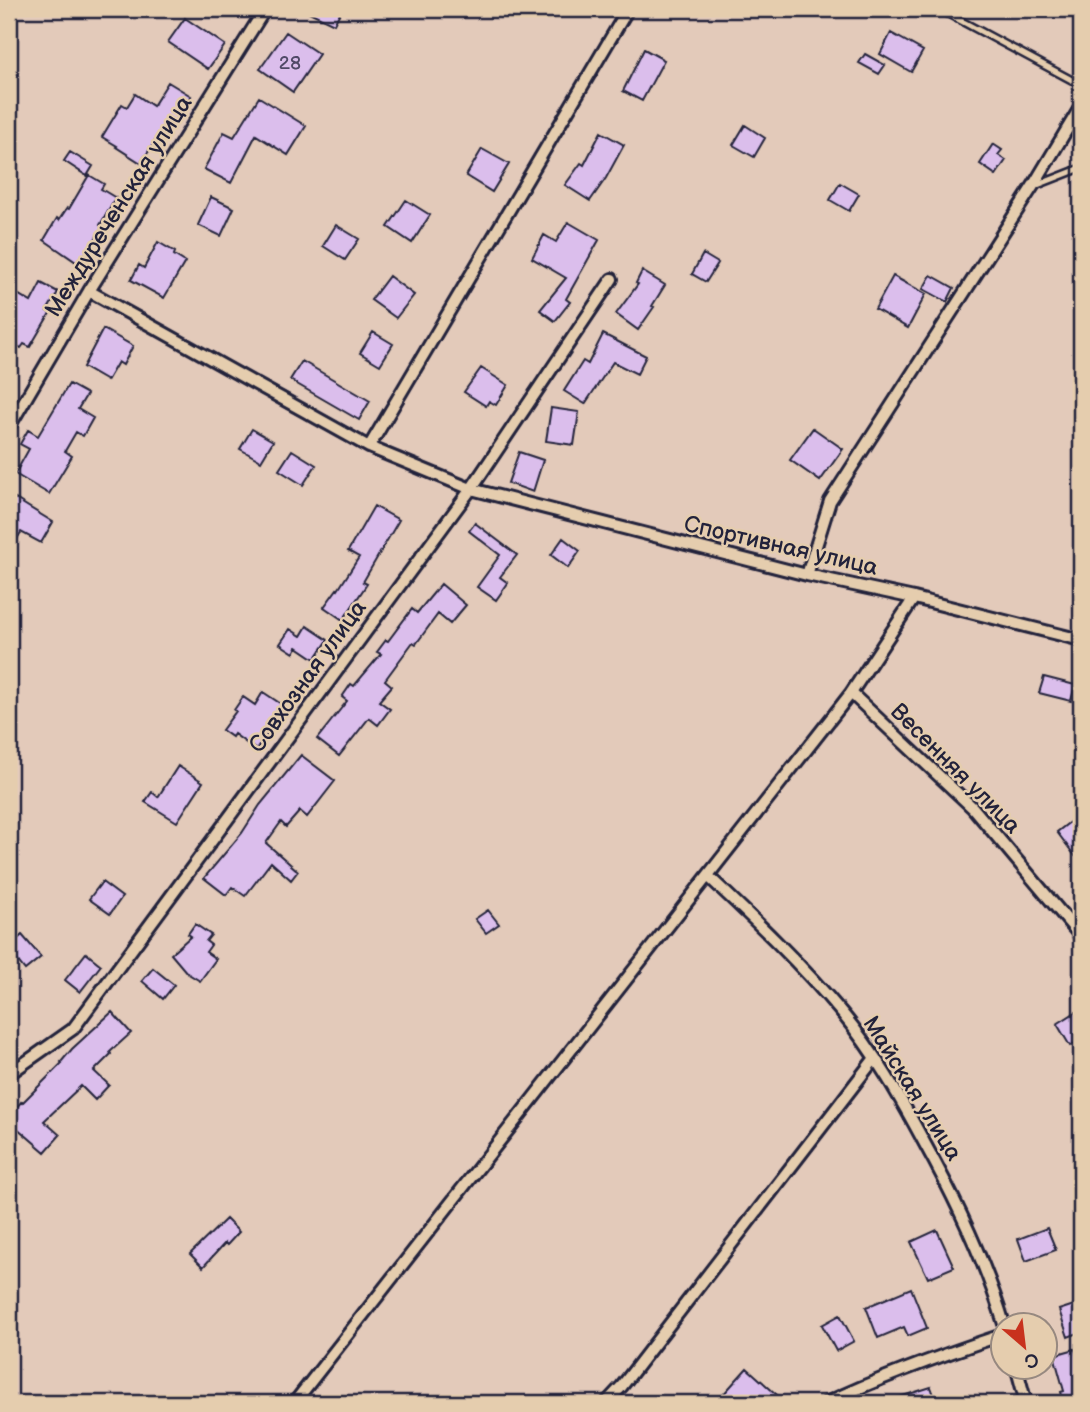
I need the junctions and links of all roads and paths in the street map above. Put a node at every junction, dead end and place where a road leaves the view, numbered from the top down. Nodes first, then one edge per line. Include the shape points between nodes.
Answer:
1 (265, 9) edge
2 (628, 9) edge
3 (939, 9) edge
4 (1081, 85) edge
5 (1081, 106) edge
6 (1081, 168) edge
7 (1033, 186) junction
8 (612, 279) dead end
9 (89, 291) junction
10 (9, 427) edge
11 (369, 447) junction
12 (471, 489) junction
13 (807, 575) junction
14 (914, 598) junction
15 (1081, 640) edge
16 (851, 693) junction
17 (708, 876) junction
18 (1081, 940) edge
19 (875, 1058) junction
20 (9, 1074) edge
21 (1000, 1310) edge
22 (988, 1340) edge
23 (1020, 1380) edge
24 (295, 1403) edge
25 (606, 1403) edge
26 (826, 1403) edge
27 (1026, 1403) edge

1 - 9 street, Междуреченская улица
2 - 11 street
3 - 4 lane
5 - 7 street
6 - 7 lane
7 - 13 street via 830,501
8 - 12 street, Совхозная улица
9 - 10 street, Междуреченская улица
9 - 11 street, Спортивная улица
11 - 12 street, Спортивная улица
12 - 13 street, Спортивная улица
12 - 20 street, Совхозная улица via 73,1028
13 - 14 street, Спортивная улица
14 - 15 street, Спортивная улица
14 - 16 street
16 - 17 street
16 - 18 street, Весенняя улица via 973,808
17 - 19 street, Майская улица via 809,975
17 - 24 street
19 - 21 street, Майская улица via 948,1186
19 - 25 street
22 - 26 street via 868,1383
23 - 27 street

